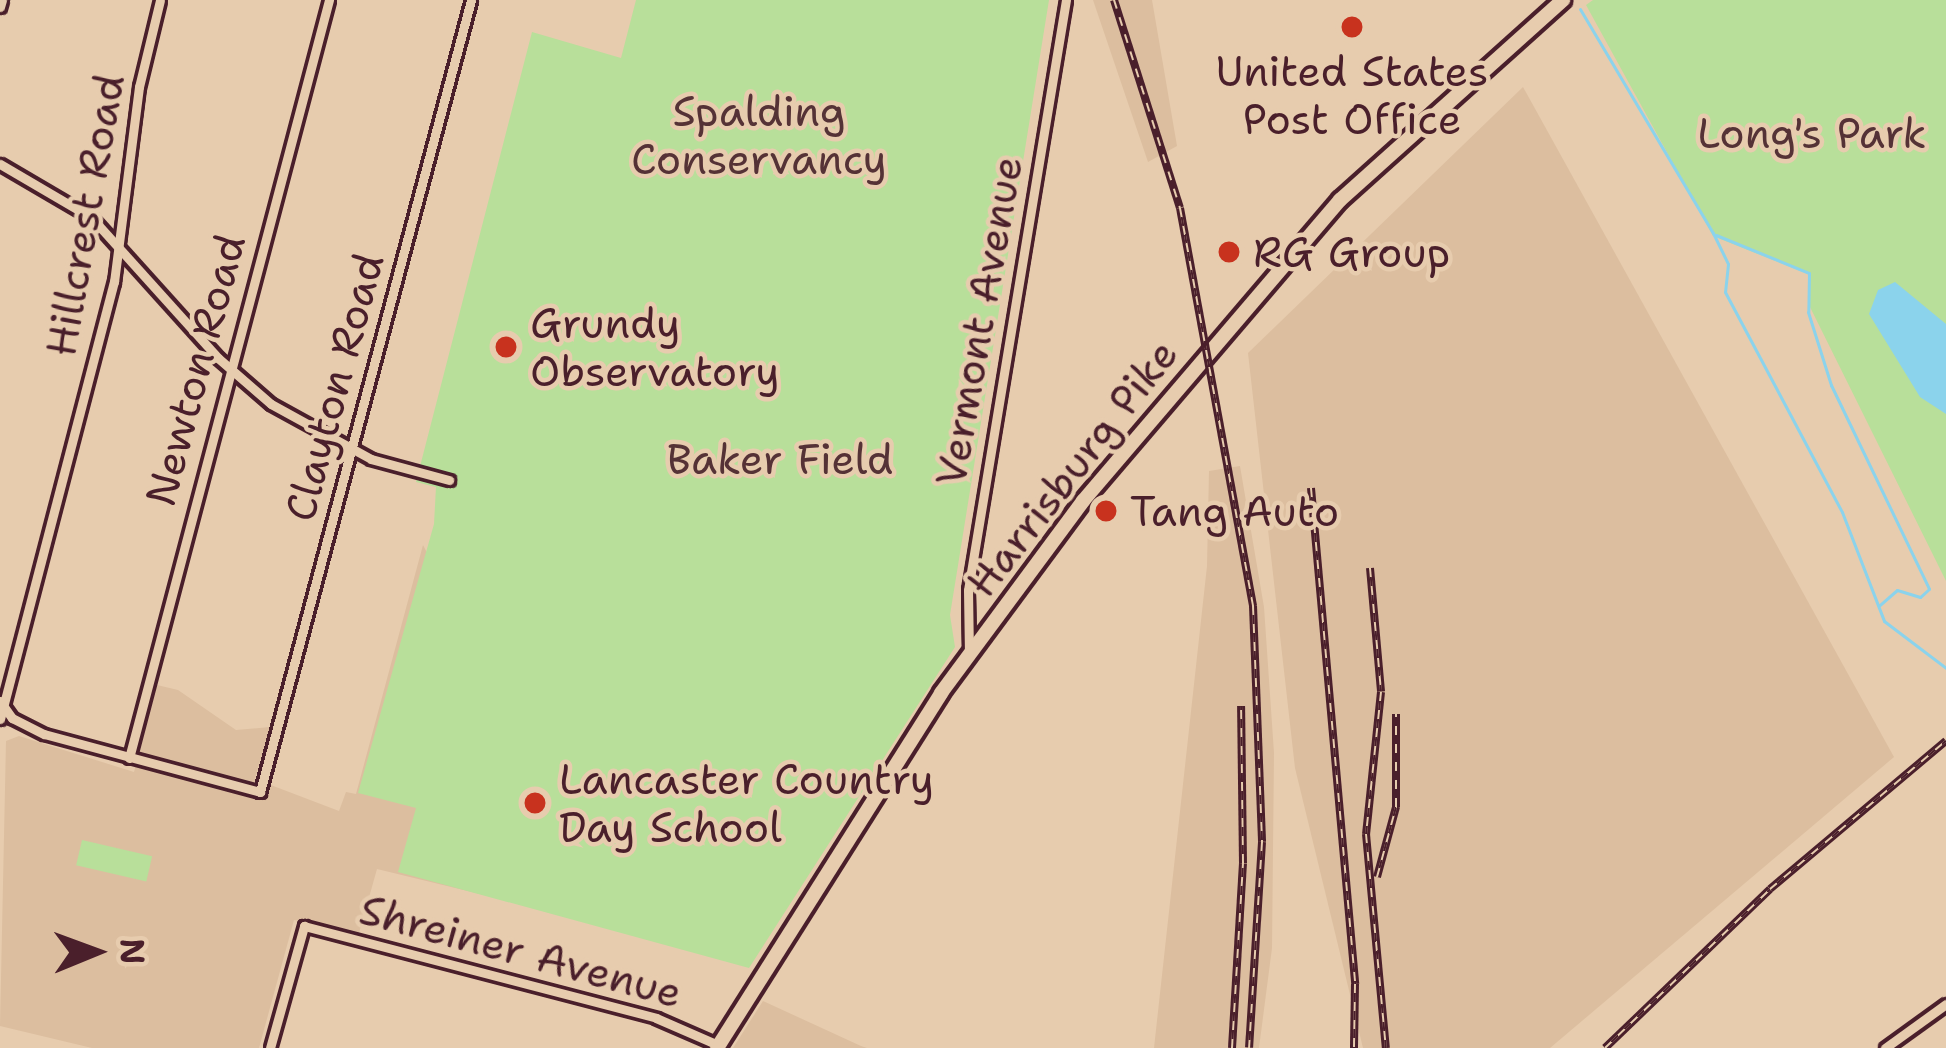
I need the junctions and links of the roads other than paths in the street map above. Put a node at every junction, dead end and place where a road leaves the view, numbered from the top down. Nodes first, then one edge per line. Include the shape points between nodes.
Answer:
1 (160, 0) edge
2 (329, 0) edge
3 (471, 0) edge
4 (1066, 0) edge
5 (1563, 0) edge
6 (0, 164) edge
7 (120, 244) junction
8 (230, 370) junction
9 (353, 450) junction
10 (449, 480) dead end
11 (969, 654) junction
12 (2, 703) edge
13 (0, 719) edge
14 (129, 758) junction
15 (1946, 1004) edge
16 (718, 1047) edge
17 (270, 1048) edge
18 (1885, 1048) edge

1 - 7 street, Hillcrest Road via 135,109
2 - 8 street, Newton Road
3 - 9 street, Clayton Road
4 - 11 street, Vermont Avenue via 968,590
5 - 11 main road, Harrisburg Pike via 1308,233 1083,501
6 - 7 street via 92,218
7 - 8 street
7 - 12 street, Hillcrest Road
8 - 9 street via 298,422
8 - 14 street, Newton Road
9 - 10 street
9 - 14 street, Clayton Road via 260,792
11 - 16 main road, Harrisburg Pike
12 - 13 street, Hillcrest Road
12 - 14 street via 44,734
15 - 18 street
16 - 17 street, Shreiner Avenue via 656,1018 304,926

